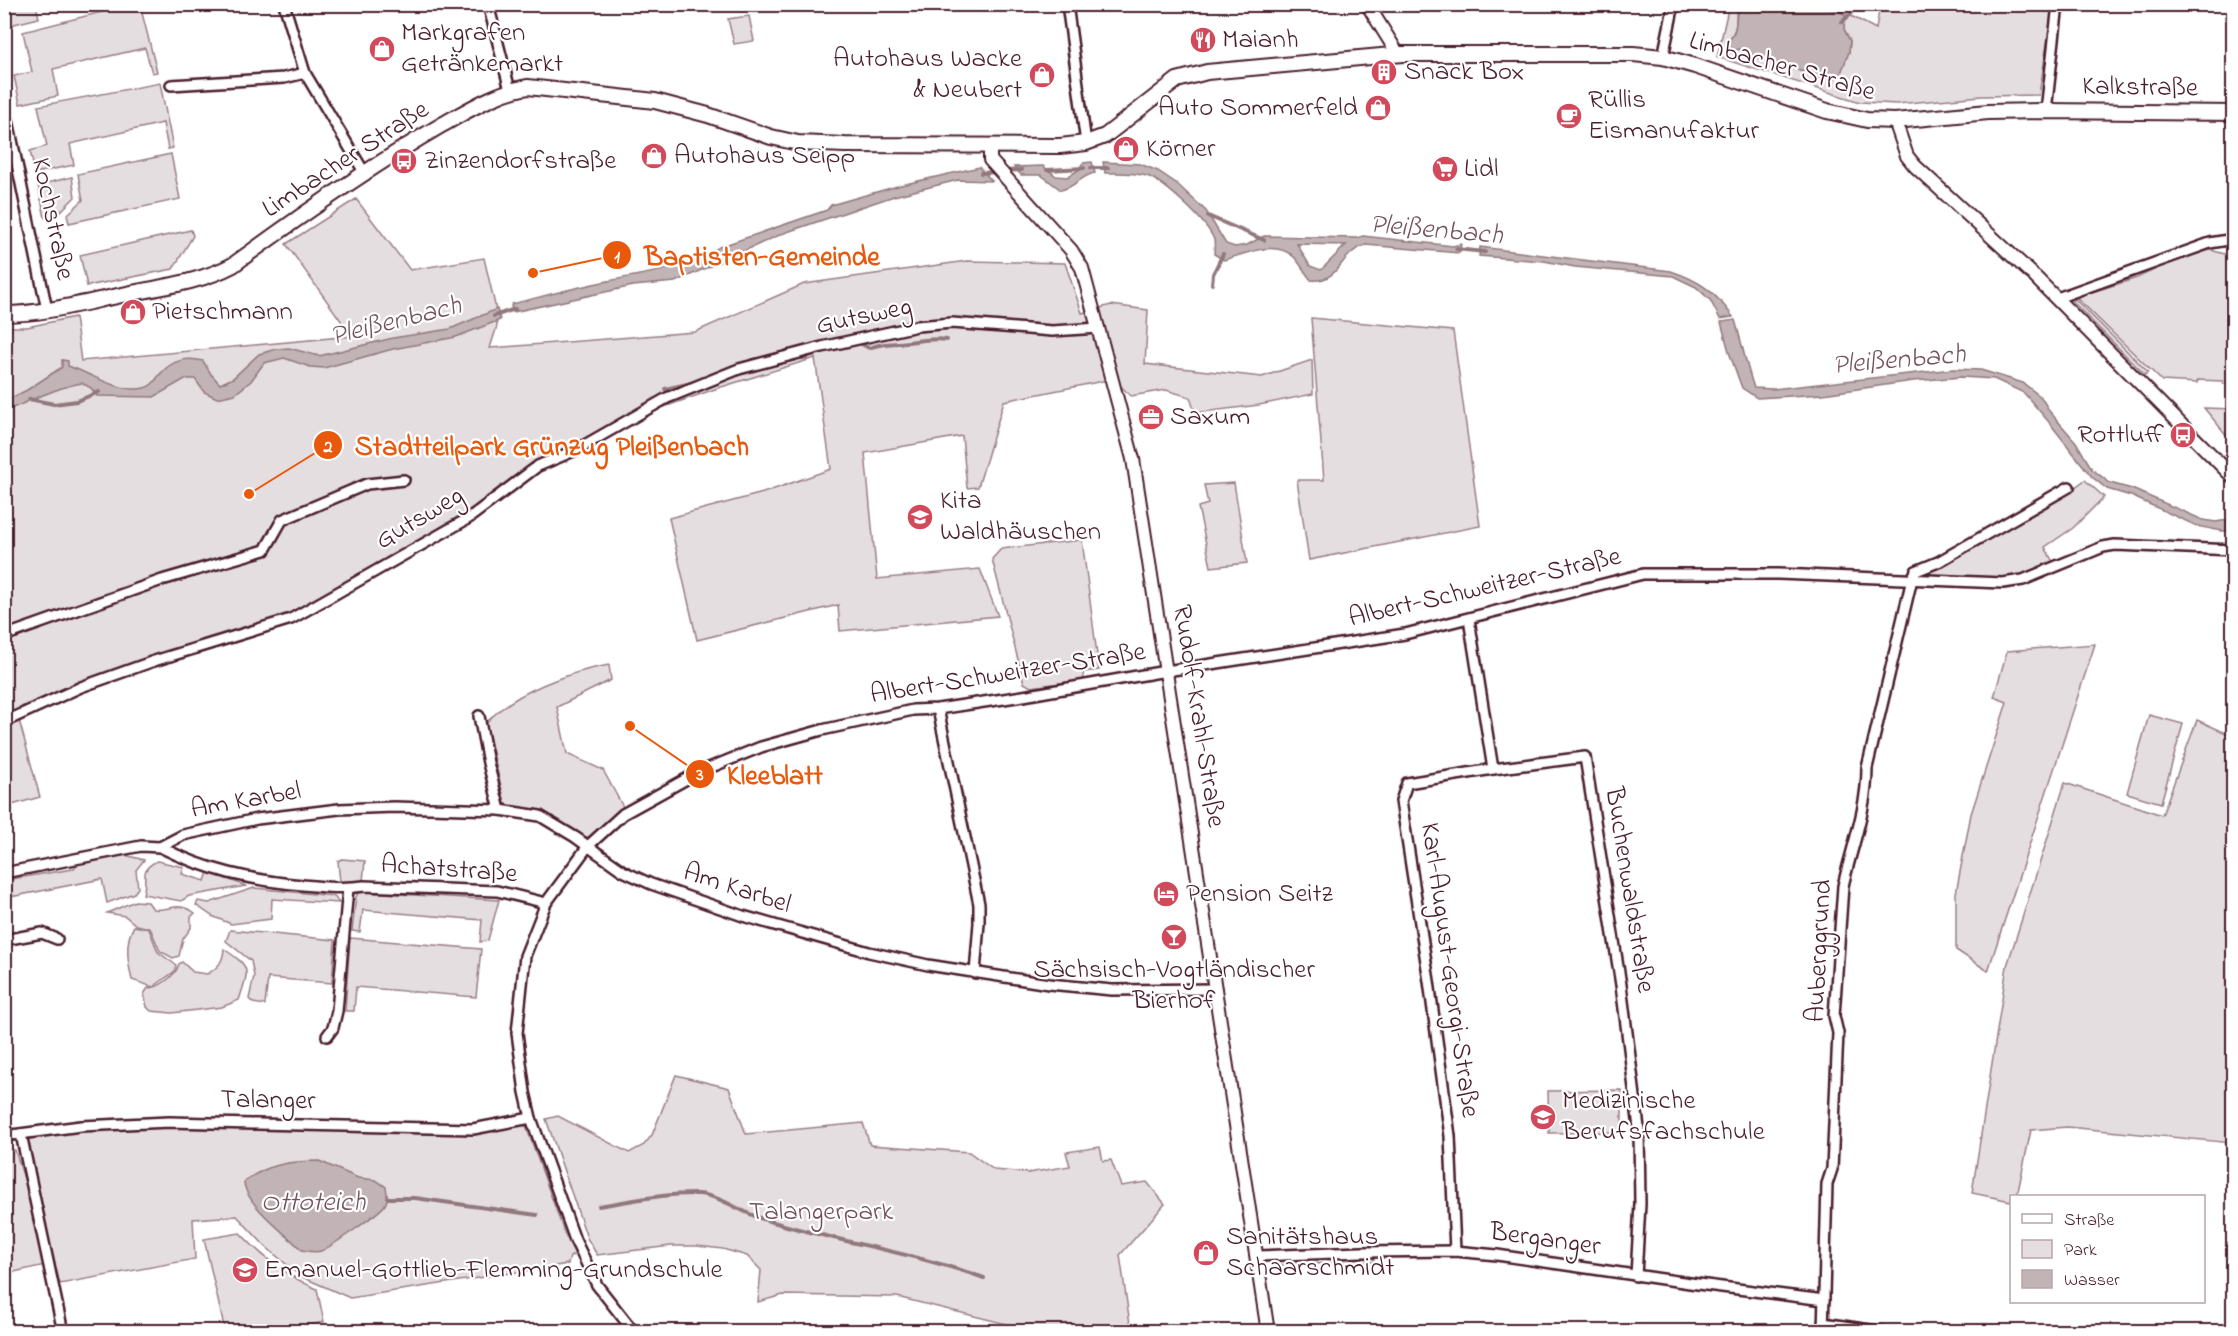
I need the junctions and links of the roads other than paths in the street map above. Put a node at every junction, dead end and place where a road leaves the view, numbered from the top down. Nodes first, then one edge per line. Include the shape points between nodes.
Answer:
1 (284, 4) edge
2 (488, 4) edge
3 (1067, 4) edge
4 (1367, 4) edge
5 (1674, 4) edge
6 (2058, 4) edge
7 (1398, 54) junction
8 (1663, 57) junction
9 (305, 73) junction
10 (171, 85) dead end
11 (510, 90) junction
12 (4, 101) edge
13 (2046, 111) junction
14 (2234, 113) edge
15 (1895, 121) junction
16 (1086, 143) junction
17 (990, 146) junction
18 (364, 172) junction
19 (2234, 239) edge
20 (2057, 298) junction
21 (48, 310) junction
22 (4, 314) edge
23 (1099, 328) junction
24 (2234, 478) edge
25 (404, 480) dead end
26 (2069, 488) dead end
27 (2234, 550) edge
28 (1912, 579) junction
29 (1469, 619) junction
30 (4, 636) edge
31 (1167, 671) junction
32 (938, 709) junction
33 (479, 716) dead end
34 (4, 722) edge
35 (1493, 769) junction
36 (501, 810) junction
37 (588, 846) junction
38 (160, 847) junction
39 (4, 873) edge
40 (348, 888) junction
41 (546, 903) junction
42 (57, 939) dead end
43 (4, 940) edge
44 (975, 974) junction
45 (1216, 989) junction
46 (327, 1036) dead end
47 (531, 1118) junction
48 (21, 1134) junction
49 (4, 1136) edge
50 (1455, 1251) junction
51 (1258, 1256) junction
52 (1636, 1276) junction
53 (1824, 1300) junction
54 (1823, 1327) edge
55 (63, 1332) edge
56 (634, 1332) edge
57 (1268, 1332) edge
58 (1884, 1332) edge

1 - 9 street
2 - 11 street
3 - 16 street
4 - 7 street
5 - 8 street, Limbacher Straße
6 - 13 street, Kalkstraße
7 - 8 main road, Limbacher Straße via 1551,52
7 - 16 main road, Limbacher Straße via 1192,75 1177,80 1105,136
8 - 15 main road, Limbacher Straße via 1827,111 1867,120
9 - 10 street via 284,78
9 - 18 street
11 - 17 main road, Limbacher Straße via 528,87 655,101 798,142
11 - 18 main road, Limbacher Straße via 466,111
12 - 21 street, Kochstraße
13 - 14 main road, Kalkstraße
13 - 15 main road, Kalkstraße
15 - 20 street, Limbacher Straße via 1907,156 1915,166
16 - 17 main road, Limbacher Straße
17 - 23 street, Rudolf-Krahl-Straße via 990,160 1071,250 1082,268
18 - 21 main road, Limbacher Straße via 220,272
19 - 20 street via 2210,243
20 - 24 street, Limbacher Straße
21 - 22 main road, Limbacher Straße
23 - 31 street, Rudolf-Krahl-Straße via 1133,459
23 - 34 street, Gutsweg via 1052,331 952,323 917,326 739,369 667,398 576,450 538,466 469,519 291,619 81,687
25 - 30 street, Gutsweg via 367,484 282,520 265,550 162,580
26 - 28 street via 1916,572
27 - 28 street via 2115,545 2014,582
28 - 29 street, Albert-Schweitzer-Straße via 1643,574
28 - 53 street, Auberggrund via 1843,886 1834,1016 1838,1033 1832,1169 1827,1184
29 - 31 street, Albert-Schweitzer-Straße via 1406,634
29 - 35 street
31 - 32 street, Albert-Schweitzer-Straße
31 - 45 street, Rudolf-Krahl-Straße
32 - 37 street, Albert-Schweitzer-Straße via 913,710 831,728 753,750 699,772 623,814
32 - 44 street via 979,904
33 - 36 street
35 - 50 street, Karl-August-Georgi-Straße via 1407,783 1401,801 1450,1136
35 - 52 street, Buchenwaldstraße via 1585,757 1639,1128
36 - 37 street, Am Karbel via 540,816
36 - 38 street, Am Karbel via 331,810 257,819 183,835
37 - 41 street, Albert-Schweitzer-Straße
37 - 44 street, Am Karbel via 623,871 651,884 743,916 870,952
38 - 39 street, Am Karbel via 141,846
38 - 40 street, Achatstraße via 186,860 240,877
40 - 41 street, Achatstraße via 497,891
40 - 46 street, Achatstraße via 337,1011
41 - 47 street, Albert-Schweitzer-Straße via 525,956 517,1033
42 - 43 street via 42,933
44 - 45 street, Am Karbel via 1112,990
45 - 51 street, Rudolf-Krahl-Straße
47 - 48 street, Talanger via 473,1129 169,1122 81,1126
47 - 56 street, Albert-Schweitzer-Straße via 575,1240 597,1285
48 - 49 street, Talanger
48 - 55 street
50 - 51 street, Berganger
50 - 52 street, Berganger
51 - 57 street, Rudolf-Krahl-Straße
52 - 53 street, Berganger
53 - 54 street, Auberggrund
54 - 58 street

